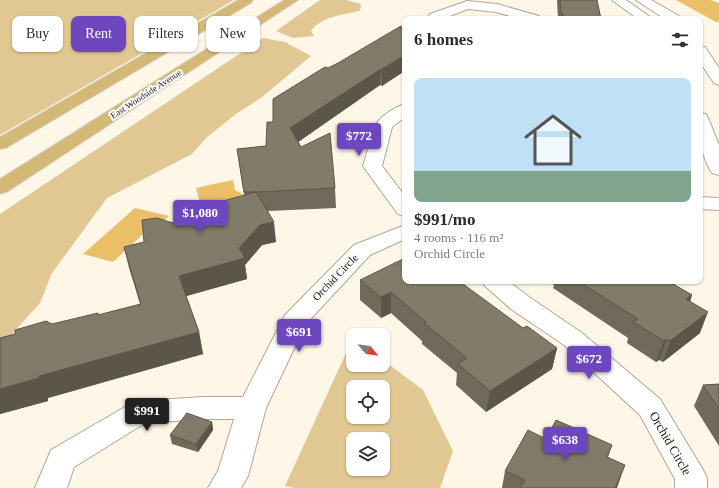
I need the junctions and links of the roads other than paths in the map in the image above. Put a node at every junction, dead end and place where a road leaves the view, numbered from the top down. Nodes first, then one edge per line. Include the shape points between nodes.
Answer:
1 (247, 0) edge
2 (292, 0) edge
3 (618, 0) edge
4 (638, 5) edge
5 (435, 16) edge
6 (524, 16) edge
7 (645, 16) edge
8 (669, 16) edge
9 (703, 55) edge
10 (719, 80) edge
11 (402, 111) edge
12 (703, 126) edge
13 (0, 144) edge
14 (719, 169) edge
15 (0, 188) edge
16 (703, 203) edge
17 (719, 204) edge
18 (402, 206) edge
19 (402, 232) edge
20 (497, 284) edge
21 (252, 408) junction
22 (51, 488) edge
23 (224, 488) edge
24 (691, 488) edge

1 - 13 main road
2 - 15 main road, East Woodside Avenue
3 - 4 street
4 - 7 street
4 - 8 street via 655,8
5 - 6 street via 467,5 497,8
9 - 10 street
11 - 18 street via 384,125 372,166
12 - 14 street
16 - 17 street
19 - 21 street, Orchid Circle via 362,250 294,321
20 - 24 street, Orchid Circle via 573,339 650,406 692,478
21 - 22 street via 140,412 62,459
21 - 23 street, Orchid Circle via 232,476

